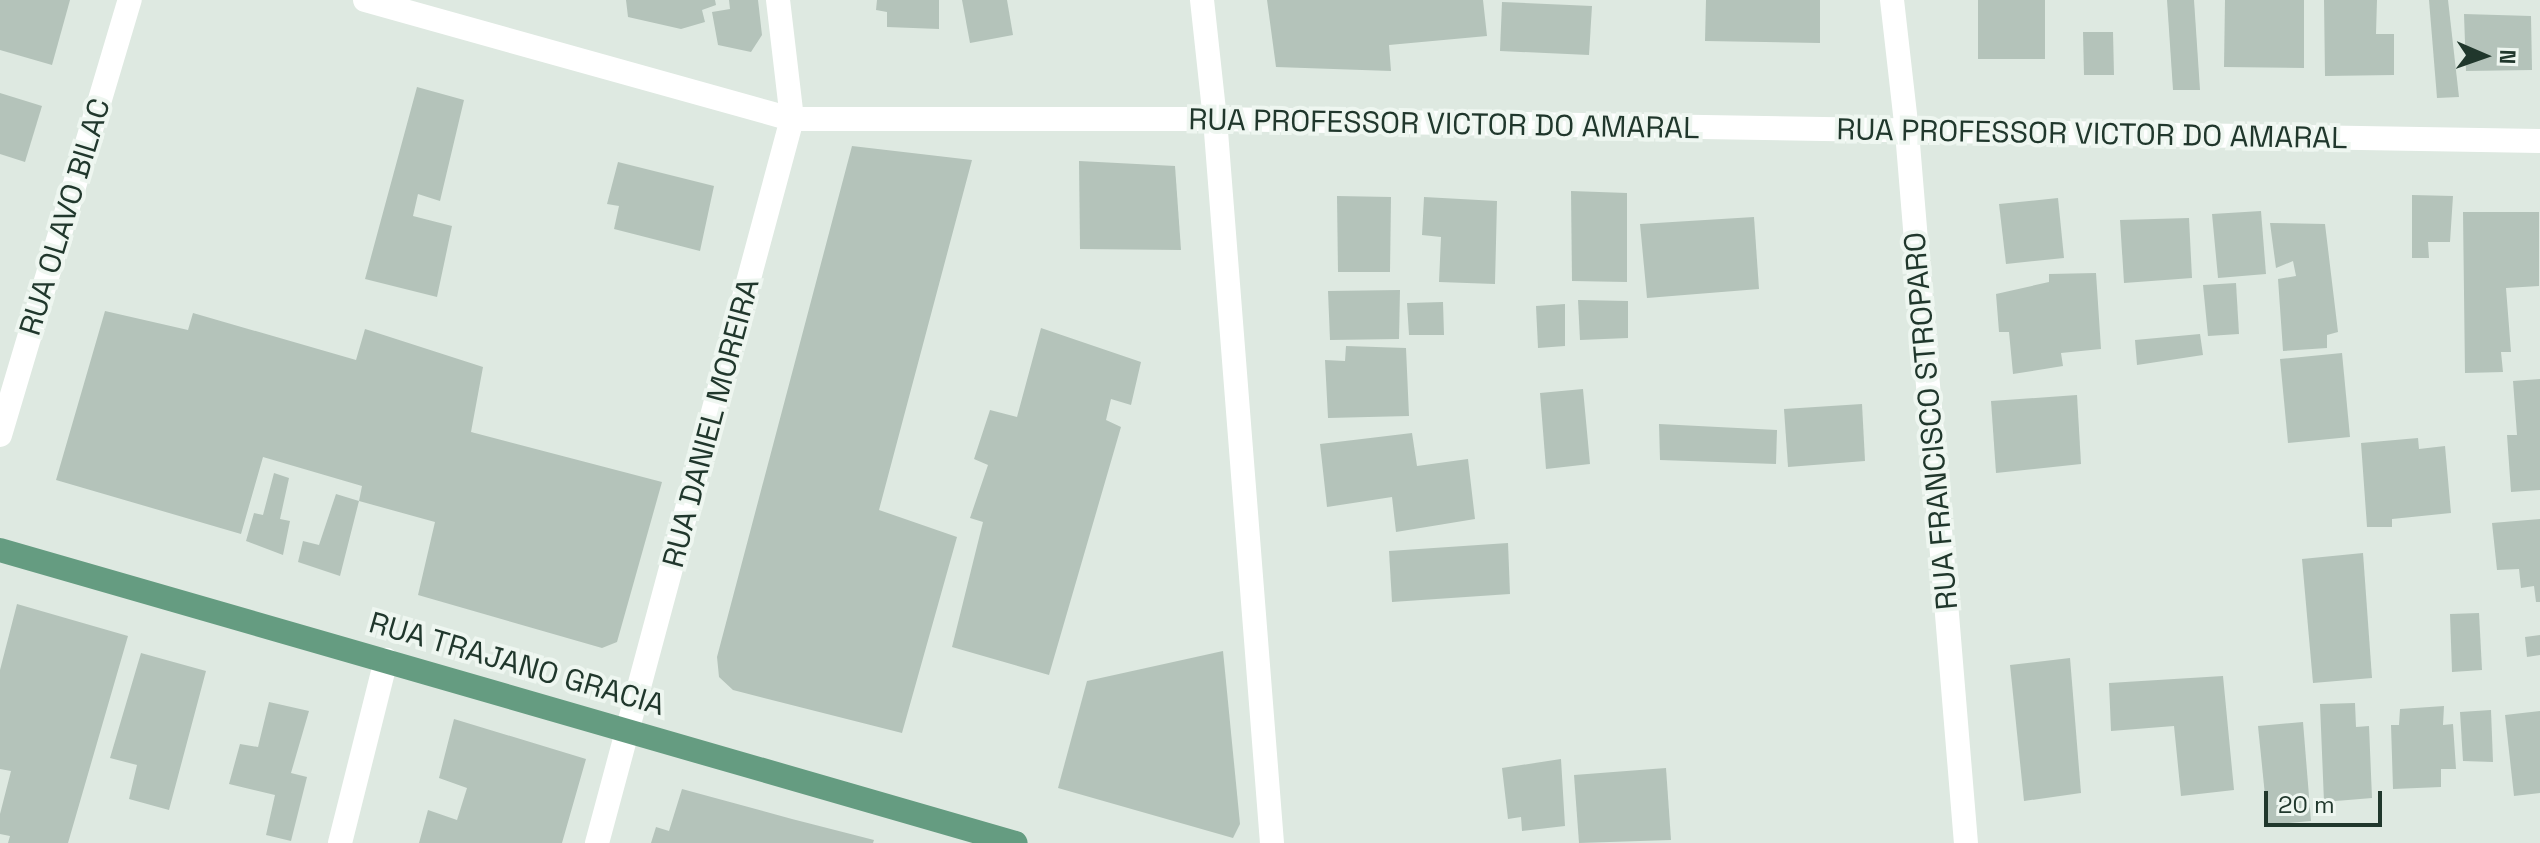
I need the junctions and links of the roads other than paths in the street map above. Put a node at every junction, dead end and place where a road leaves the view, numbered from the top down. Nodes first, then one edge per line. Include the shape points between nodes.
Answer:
1 (130, 0) edge
2 (365, 0) edge
3 (778, 0) edge
4 (1202, 0) edge
5 (1892, 0) edge
6 (792, 119) junction
7 (1215, 119) junction
8 (1907, 132) junction
9 (2540, 141) edge
10 (0, 435) edge
11 (0, 550) edge
12 (386, 660) junction
13 (629, 730) junction
14 (340, 843) edge
15 (597, 843) edge
16 (1016, 843) edge
17 (1272, 843) edge
18 (1966, 843) edge

1 - 10 street, RUA OLAVO BILAC
2 - 6 street, RUA PROFESSOR VICTOR DO AMARAL
3 - 6 street, RUA DANIEL MOREIRA
4 - 7 street
5 - 8 street, RUA FRANCISCO STROPARO
6 - 7 street, RUA PROFESSOR VICTOR DO AMARAL
6 - 13 street, RUA DANIEL MOREIRA
7 - 8 street, RUA PROFESSOR VICTOR DO AMARAL
7 - 17 street
8 - 9 street, RUA PROFESSOR VICTOR DO AMARAL
8 - 18 street, RUA FRANCISCO STROPARO
11 - 12 main road, RUA TRAJANO GRACIA
12 - 13 main road, RUA TRAJANO GRACIA
12 - 14 street
13 - 15 street, RUA DANIEL MOREIRA
13 - 16 main road, RUA TRAJANO GRACIA

